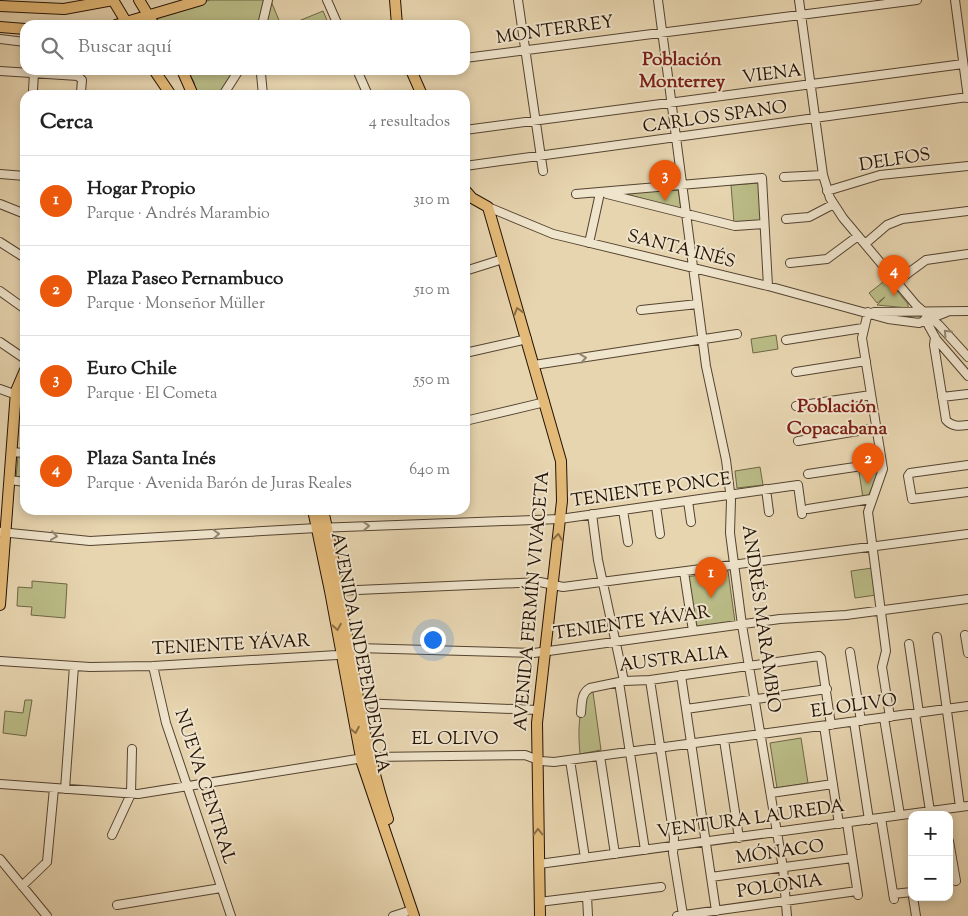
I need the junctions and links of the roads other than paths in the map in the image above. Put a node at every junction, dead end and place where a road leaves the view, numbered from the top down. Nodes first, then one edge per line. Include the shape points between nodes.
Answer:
1 (113, 0) edge
2 (139, 0) edge
3 (201, 0) edge
4 (268, 0) edge
5 (327, 0) edge
6 (395, 0) edge
7 (518, 0) edge
8 (658, 0) edge
9 (799, 0) edge
10 (917, 0) edge
11 (955, 0) edge
12 (20, 4) edge
13 (0, 6) edge
14 (801, 14) junction
15 (148, 15) junction
16 (122, 20) edge
17 (135, 20) edge
18 (151, 20) edge
19 (263, 20) edge
20 (336, 20) edge
21 (397, 20) edge
22 (0, 27) edge
23 (968, 28) edge
24 (20, 29) edge
25 (959, 30) junction
26 (662, 32) junction
27 (0, 39) edge
28 (20, 41) edge
29 (526, 50) junction
30 (470, 57) edge
31 (963, 64) junction
32 (0, 71) edge
33 (20, 72) edge
34 (34, 75) edge
35 (56, 75) edge
36 (157, 75) edge
37 (184, 75) edge
38 (235, 75) edge
39 (261, 75) edge
40 (359, 75) edge
41 (413, 75) edge
42 (810, 86) junction
43 (33, 90) dead end
44 (81, 90) edge
45 (168, 90) edge
46 (191, 90) edge
47 (226, 90) edge
48 (263, 90) edge
49 (366, 90) edge
50 (420, 90) edge
51 (968, 98) edge
52 (672, 103) junction
53 (815, 120) junction
54 (536, 121) junction
55 (470, 129) edge
56 (677, 138) junction
57 (541, 156) junction
58 (470, 165) edge
59 (968, 166) edge
60 (543, 171) dead end
61 (0, 174) edge
62 (20, 176) edge
63 (823, 176) junction
64 (784, 177) dead end
65 (683, 185) junction
66 (827, 191) junction
67 (600, 192) junction
68 (576, 194) dead end
69 (470, 196) edge
70 (0, 204) edge
71 (834, 204) junction
72 (488, 208) junction
73 (20, 209) edge
74 (968, 211) edge
75 (686, 214) junction
76 (786, 219) dead end
77 (764, 224) junction
78 (858, 236) junction
79 (0, 242) edge
80 (589, 243) junction
81 (865, 244) junction
82 (968, 254) edge
83 (20, 255) edge
84 (503, 259) junction
85 (790, 263) dead end
86 (693, 268) junction
87 (470, 269) edge
88 (896, 282) junction
89 (768, 286) junction
90 (0, 292) edge
91 (698, 304) junction
92 (20, 306) edge
93 (641, 310) dead end
94 (968, 311) edge
95 (869, 312) junction
96 (923, 312) junction
97 (947, 312) junction
98 (929, 321) junction
99 (864, 328) junction
100 (737, 334) dead end
101 (935, 337) junction
102 (527, 339) junction
103 (703, 339) junction
104 (786, 340) dead end
105 (0, 342) edge
106 (470, 352) edge
107 (20, 356) edge
108 (968, 357) edge
109 (866, 361) junction
110 (534, 365) junction
111 (796, 372) dead end
112 (968, 376) edge
113 (20, 379) edge
114 (0, 389) edge
115 (968, 394) edge
116 (871, 396) junction
117 (20, 397) edge
118 (942, 398) junction
119 (545, 402) junction
120 (796, 406) dead end
121 (470, 420) edge
122 (968, 425) edge
123 (876, 428) junction
124 (798, 441) dead end
125 (11, 452) junction
126 (20, 453) edge
127 (882, 463) junction
128 (968, 465) edge
129 (808, 474) dead end
130 (9, 480) junction
131 (20, 481) edge
132 (766, 489) junction
133 (968, 492) edge
134 (731, 495) junction
135 (871, 499) junction
136 (688, 501) junction
137 (656, 506) junction
138 (623, 510) junction
139 (769, 512) dead end
140 (592, 514) junction
141 (316, 515) edge
142 (323, 515) edge
143 (560, 519) junction
144 (691, 522) dead end
145 (322, 528) junction
146 (3, 532) edge
147 (660, 534) dead end
148 (968, 534) edge
149 (628, 542) dead end
150 (872, 546) junction
151 (735, 566) junction
152 (684, 572) junction
153 (603, 582) junction
154 (552, 586) junction
155 (335, 591) junction
156 (968, 599) edge
157 (0, 605) edge
158 (881, 610) junction
159 (742, 624) junction
160 (693, 631) junction
161 (965, 634) dead end
162 (937, 637) dead end
163 (616, 641) junction
164 (909, 644) dead end
165 (345, 651) junction
166 (544, 651) junction
167 (850, 652) dead end
168 (968, 653) edge
169 (0, 661) edge
170 (74, 666) junction
171 (153, 666) junction
172 (749, 666) junction
173 (680, 675) junction
174 (650, 680) junction
175 (622, 682) junction
176 (827, 689) junction
177 (756, 699) junction
178 (358, 703) junction
179 (968, 706) edge
180 (686, 709) junction
181 (947, 709) junction
182 (538, 710) junction
183 (581, 713) dead end
184 (917, 713) junction
185 (887, 717) junction
186 (858, 722) junction
187 (828, 726) junction
188 (762, 735) junction
189 (724, 740) junction
190 (691, 744) junction
191 (660, 748) junction
192 (132, 750) dead end
193 (630, 752) junction
194 (600, 756) junction
195 (365, 757) junction
196 (537, 760) junction
197 (570, 760) junction
198 (0, 784) edge
199 (833, 784) junction
200 (54, 788) junction
201 (188, 788) junction
202 (66, 789) junction
203 (771, 793) junction
204 (131, 794) junction
205 (964, 806) edge
206 (930, 811) edge
207 (948, 811) edge
208 (908, 814) edge
209 (900, 815) junction
210 (881, 818) junction
211 (869, 820) junction
212 (843, 823) junction
213 (777, 832) junction
214 (112, 836) dead end
215 (739, 838) junction
216 (706, 842) junction
217 (674, 846) junction
218 (645, 850) junction
219 (615, 854) junction
220 (952, 856) edge
221 (585, 858) junction
222 (852, 858) junction
223 (0, 860) edge
224 (539, 864) junction
225 (783, 868) junction
226 (4, 870) edge
227 (711, 877) junction
228 (956, 881) dead end
229 (22, 886) junction
230 (661, 887) dead end
231 (221, 888) junction
232 (908, 893) edge
233 (587, 896) junction
234 (914, 901) edge
235 (540, 902) junction
236 (786, 902) junction
237 (117, 905) dead end
238 (716, 911) junction
239 (415, 914) edge
240 (47, 916) edge
241 (230, 916) edge
242 (393, 916) edge
243 (540, 916) edge
244 (588, 916) edge
245 (680, 916) edge
246 (787, 916) edge
247 (916, 916) edge

1 - 12 main road via 64,8
1 - 16 main road
2 - 15 main road
3 - 15 main road
4 - 19 street
5 - 20 street
6 - 21 main road
7 - 29 street
8 - 26 street, ANDRÉS MARAMBIO
9 - 14 street
10 - 14 street, MONTERREY
11 - 25 street
12 - 13 main road
14 - 26 street, MONTERREY
14 - 42 street
15 - 17 main road
15 - 18 main road
22 - 24 main road
23 - 25 street
25 - 31 street
26 - 29 street, MONTERREY
26 - 52 street, ANDRÉS MARAMBIO
27 - 28 street
29 - 30 street, MONTERREY
29 - 54 street
31 - 42 street, VIENA
31 - 51 street
32 - 33 street
34 - 43 street
35 - 44 street via 79,77
36 - 45 main road
37 - 46 main road
38 - 47 street
39 - 48 street
40 - 49 street
41 - 50 main road
42 - 52 street, VIENA
42 - 53 street
51 - 53 street, CARLOS SPANO
52 - 54 street, VIENA
52 - 56 street, ANDRÉS MARAMBIO
53 - 56 street, CARLOS SPANO
53 - 63 street
54 - 55 street, VIENA
54 - 57 street
56 - 57 street, CARLOS SPANO
56 - 65 street, ANDRÉS MARAMBIO
57 - 58 street, CARLOS SPANO
57 - 60 street
59 - 66 street, DELFOS via 880,175
61 - 62 street
63 - 64 street
63 - 66 street
65 - 67 street
65 - 75 street, ANDRÉS MARAMBIO
65 - 77 street via 762,178
66 - 71 street
67 - 68 street
67 - 75 street
67 - 80 street
69 - 72 main road
70 - 73 street
71 - 76 street via 809,217
71 - 78 street
72 - 80 street, SANTA INÉS via 544,231
72 - 84 main road, AVENIDA FERMÍN VIVACETA
74 - 81 street via 902,219 887,226
75 - 77 street via 735,226
75 - 86 street, ANDRÉS MARAMBIO
77 - 89 street
78 - 81 street
78 - 85 street via 828,258
79 - 83 street
80 - 86 street, SANTA INÉS
81 - 88 street
82 - 88 street via 926,260
84 - 87 street
102 -> 84 main road, AVENIDA FERMÍN VIVACETA
86 - 89 street, SANTA INÉS
86 - 91 street, ANDRÉS MARAMBIO
88 - 96 street
89 - 95 street, SANTA INÉS
90 - 92 street
91 - 93 street
91 - 103 street, ANDRÉS MARAMBIO
94 - 97 street, SANTA INÉS
95 - 96 street, SANTA INÉS
95 - 98 street, SANTA INÉS via 902,322
95 - 99 street
96 - 97 street, SANTA INÉS
96 - 98 street
97 - 98 street, SANTA INÉS
98 - 101 street
108 -> 98 street
99 - 104 street
99 - 109 street via 862,338
100 - 103 street
101 - 112 street
101 - 118 street
102 - 106 street
102 - 110 main road, AVENIDA FERMÍN VIVACETA
110 -> 103 street
103 - 134 street, ANDRÉS MARAMBIO
105 - 107 street
109 - 111 street
109 - 116 street
110 - 119 main road, AVENIDA FERMÍN VIVACETA
113 - 117 main road
114 - 117 street
115 - 118 street
116 - 120 street
116 - 123 street
117 - 125 main road
118 - 122 street via 949,424
119 - 121 street
119 - 143 main road, AVENIDA FERMÍN VIVACETA via 561,462
123 - 124 street
123 - 127 street
125 - 126 street
125 - 130 main road
127 - 129 street
127 - 135 street via 881,479
128 - 133 street via 908,474 911,499
130 - 131 street
130 - 146 main road
132 - 134 street, TENIENTE PONCE
132 - 135 street, TENIENTE PONCE via 798,485 805,512
132 - 139 street
134 - 136 street, TENIENTE PONCE
134 - 151 street, ANDRÉS MARAMBIO via 730,528
135 - 150 street via 868,512
136 - 137 street, TENIENTE PONCE
136 - 144 street
137 - 138 street, TENIENTE PONCE
137 - 147 street
138 - 140 street, TENIENTE PONCE
138 - 149 street
140 - 143 street, TENIENTE PONCE
140 - 153 street
141 - 145 main road, AVENIDA INDEPENDENCIA
142 - 145 main road, AVENIDA INDEPENDENCIA
145 -> 143 street, TENIENTE PONCE
154 -> 143 main road, AVENIDA FERMÍN VIVACETA
146 -> 145 street, TENIENTE PONCE via 90,541
145 - 155 main road, AVENIDA INDEPENDENCIA
146 - 157 main road
148 - 150 street
150 - 151 street
150 - 158 street
151 - 152 street
151 - 159 street, ANDRÉS MARAMBIO
152 - 153 street
152 - 160 street
153 - 154 street
153 - 163 street
154 - 155 street via 540,582
154 - 166 main road, AVENIDA FERMÍN VIVACETA
155 - 165 main road, AVENIDA INDEPENDENCIA
156 - 158 street, TENIENTE YÁVAR
158 - 159 street, TENIENTE YÁVAR
158 - 185 street via 886,651 882,667
159 - 160 street, TENIENTE YÁVAR
159 - 172 street, ANDRÉS MARAMBIO
160 - 163 street, TENIENTE YÁVAR
161 - 168 street
162 - 181 street
163 - 166 street, TENIENTE YÁVAR
163 - 175 street
164 - 184 street
165 - 166 street, TENIENTE YÁVAR via 534,654
165 - 171 street, TENIENTE YÁVAR via 333,655
165 - 178 main road, AVENIDA INDEPENDENCIA
165 -> 195 main road, AVENIDA INDEPENDENCIA
166 - 182 main road, AVENIDA FERMÍN VIVACETA
167 - 186 street
169 - 170 street, TENIENTE YÁVAR
170 - 171 street, TENIENTE YÁVAR
170 - 202 street
171 - 201 street, NUEVA CENTRAL via 164,717
172 - 173 street, AUSTRALIA
172 - 176 street, AUSTRALIA via 822,658
172 - 177 street, ANDRÉS MARAMBIO
173 - 174 street, AUSTRALIA
173 - 180 street
174 - 175 street, AUSTRALIA
174 - 191 street
175 - 183 street, AUSTRALIA via 586,690
175 - 193 street
176 - 177 street
176 - 187 street
177 - 180 street
177 - 188 street, ANDRÉS MARAMBIO
178 - 182 street
178 - 195 main road, AVENIDA INDEPENDENCIA
179 - 181 street, EL OLIVO
180 - 190 street
181 - 184 street, EL OLIVO
181 - 205 street
182 - 196 main road, AVENIDA FERMÍN VIVACETA
184 - 185 street, EL OLIVO
184 - 206 street
185 - 186 street, EL OLIVO
185 - 209 street
186 - 187 street, EL OLIVO
186 - 211 street
187 - 188 street, EL OLIVO
187 - 199 street
188 - 189 street, EL OLIVO
188 - 203 street, ANDRÉS MARAMBIO
189 - 190 street, EL OLIVO
189 - 215 street
190 - 191 street, EL OLIVO
190 - 216 street
191 - 193 street, EL OLIVO
191 - 217 street
192 - 204 street
193 - 194 street, EL OLIVO
193 - 218 street
194 - 197 street, EL OLIVO
194 - 219 street
195 - 196 street, EL OLIVO via 525,755
195 - 201 street, EL OLIVO
195 - 239 main road, AVENIDA INDEPENDENCIA
196 - 197 street, EL OLIVO
224 -> 196 main road, AVENIDA FERMÍN VIVACETA
197 - 221 street
198 - 200 street, EL OLIVO
199 - 203 street
199 - 212 street
200 - 202 street, EL OLIVO
200 - 229 street via 47,862
201 - 204 street, EL OLIVO
201 - 231 street, NUEVA CENTRAL
202 - 204 street, EL OLIVO
203 - 213 street, ANDRÉS MARAMBIO
204 - 214 street
205 - 207 street, VENTURA LAUREDA
208 - 209 street, VENTURA LAUREDA
209 - 210 street, VENTURA LAUREDA
210 - 211 street, VENTURA LAUREDA
210 - 232 street via 893,896
211 - 212 street, VENTURA LAUREDA
212 - 213 street, VENTURA LAUREDA
212 - 222 street
213 - 215 street, VENTURA LAUREDA
213 - 225 street, ANDRÉS MARAMBIO
215 - 216 street, VENTURA LAUREDA
216 - 217 street, VENTURA LAUREDA
216 - 227 street
217 - 218 street, VENTURA LAUREDA
217 - 245 street
218 - 219 street, VENTURA LAUREDA
219 - 221 street, VENTURA LAUREDA
220 - 228 street
221 - 224 street, VENTURA LAUREDA
222 - 225 street, MÓNACO
222 - 236 street, POLONIA via 858,894
223 - 226 street
224 - 235 main road, AVENIDA FERMÍN VIVACETA
225 - 227 street, MÓNACO
225 - 236 street, ANDRÉS MARAMBIO
226 - 229 street
227 - 238 street
229 - 240 street
230 - 233 street
231 - 237 street
231 - 241 street, NUEVA CENTRAL
233 - 235 street
233 - 244 street
234 - 247 street
235 - 243 main road, AVENIDA FERMÍN VIVACETA
236 - 238 street, POLONIA
236 - 246 street, ANDRÉS MARAMBIO
238 - 245 street, POLONIA
239 - 242 street

